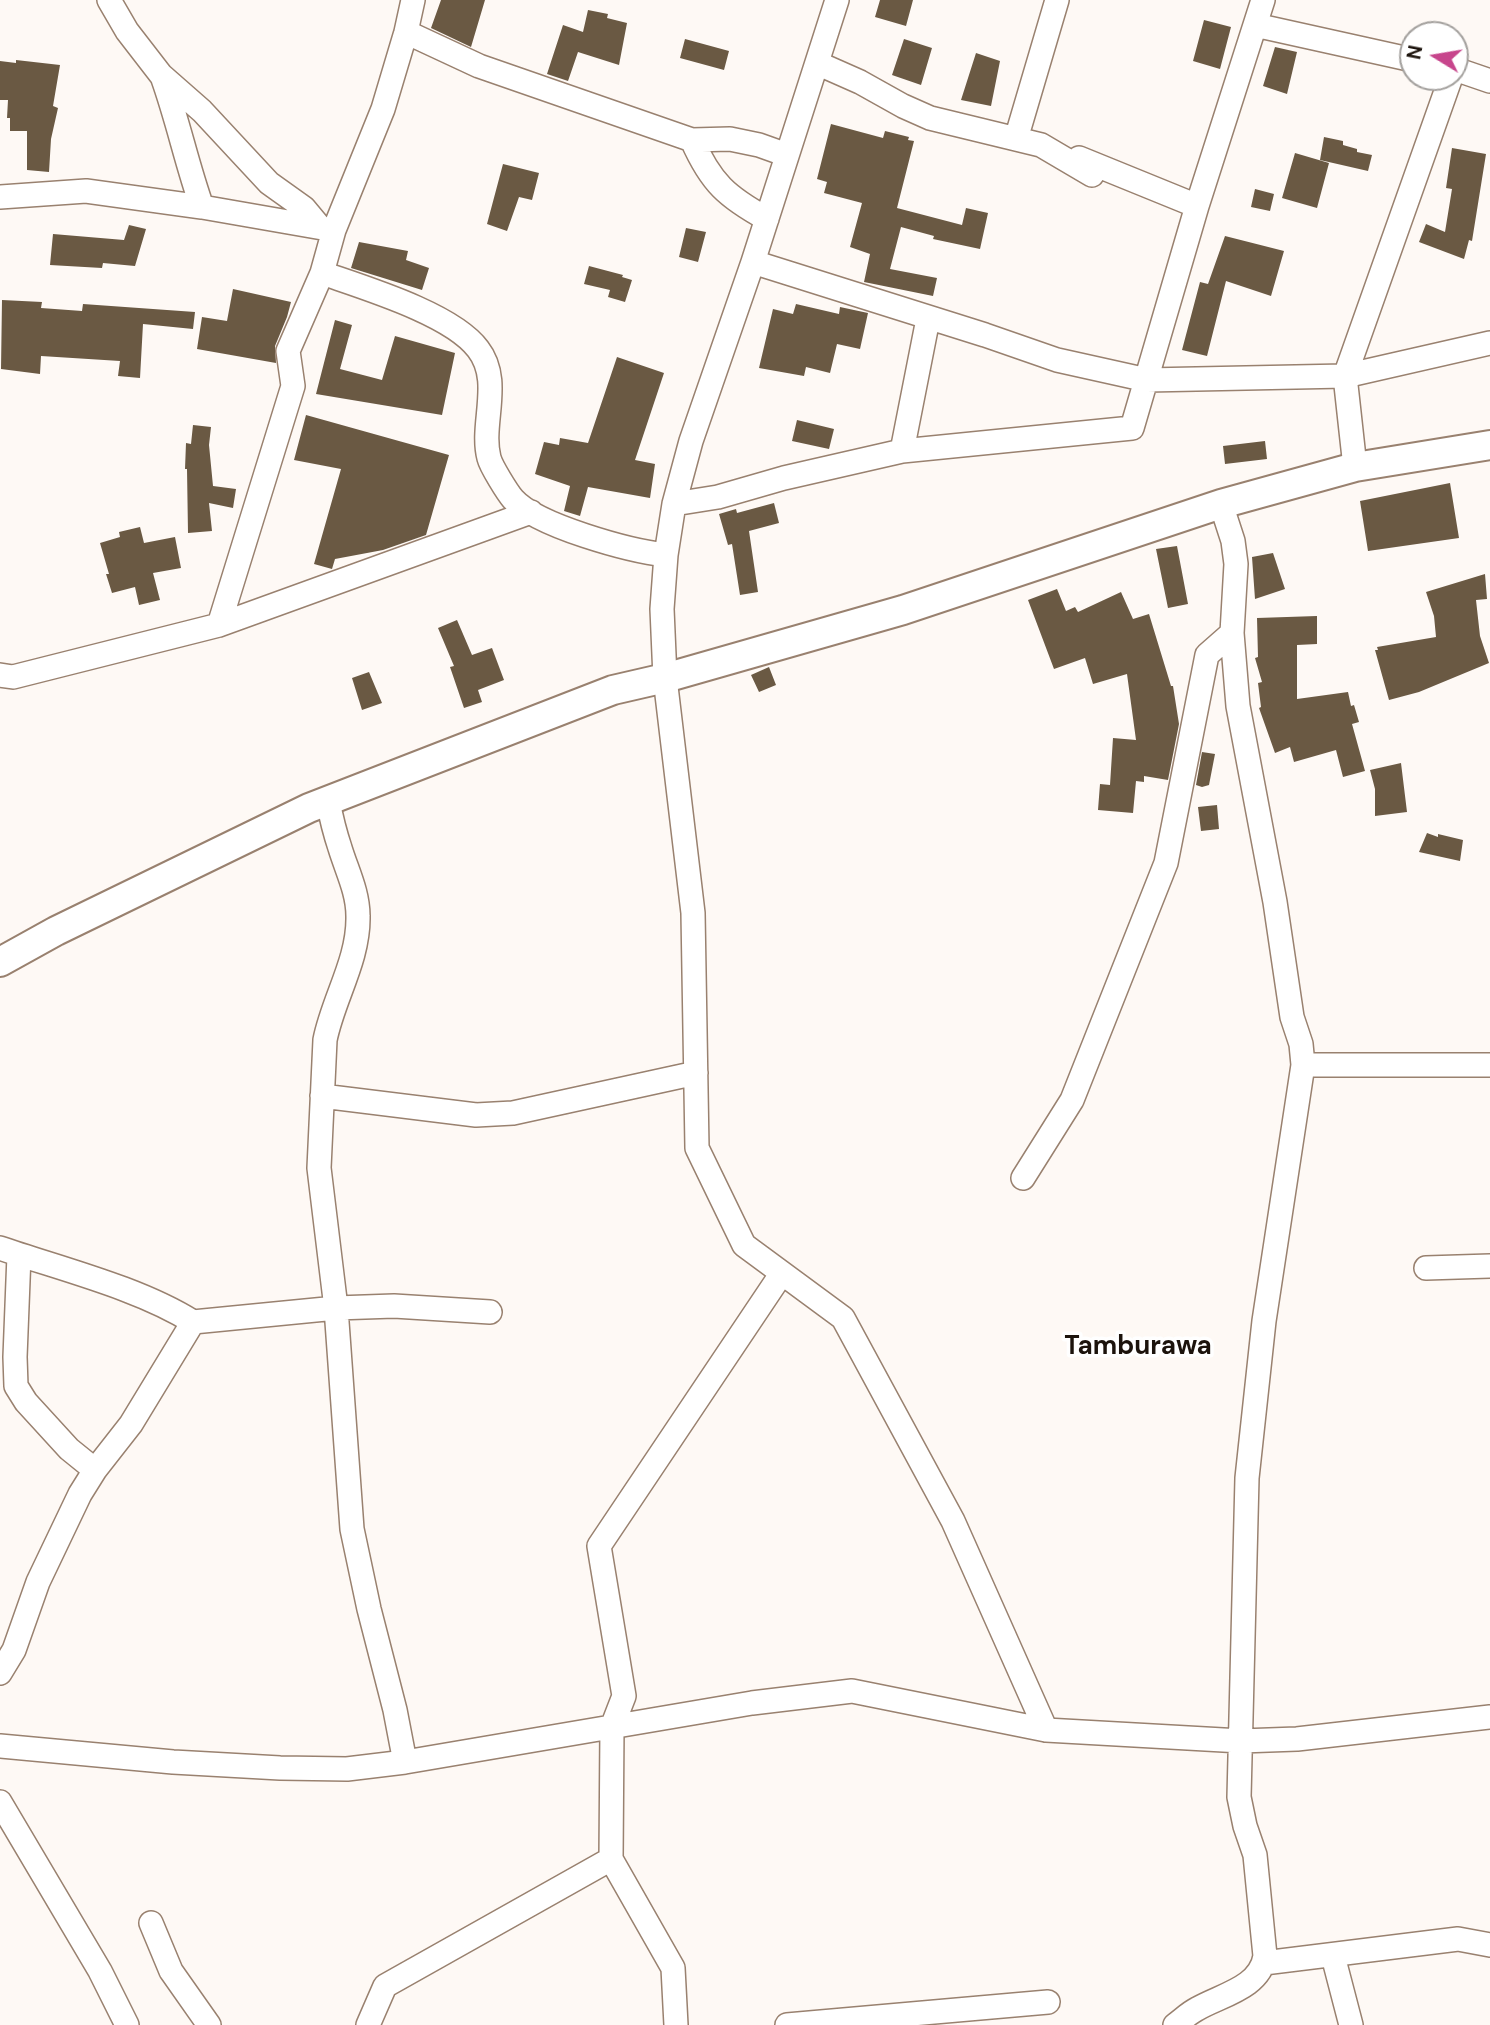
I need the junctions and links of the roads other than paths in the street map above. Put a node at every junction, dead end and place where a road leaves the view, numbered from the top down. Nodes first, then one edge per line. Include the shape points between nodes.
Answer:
1 (108, 0) edge
2 (412, 0) edge
3 (837, 0) edge
4 (1058, 0) edge
5 (1263, 0) edge
6 (1255, 25) junction
7 (405, 33) junction
8 (1399, 57) edge
9 (817, 63) junction
10 (1469, 74) edge
11 (161, 75) junction
12 (1490, 81) edge
13 (1446, 91) edge
14 (1017, 136) junction
15 (692, 140) junction
16 (787, 155) junction
17 (1092, 175) dead end
18 (0, 197) edge
19 (1197, 206) junction
20 (202, 207) junction
21 (767, 219) junction
22 (327, 228) junction
23 (754, 262) junction
24 (323, 273) junction
25 (928, 318) junction
26 (1490, 343) edge
27 (1345, 376) junction
28 (1147, 380) junction
29 (1490, 445) edge
30 (902, 452) junction
31 (1355, 467) junction
32 (674, 504) junction
33 (1221, 504) junction
34 (531, 512) junction
35 (666, 555) junction
36 (219, 625) junction
37 (1232, 633) junction
38 (0, 675) edge
39 (665, 678) junction
40 (328, 801) junction
41 (0, 962) edge
42 (1303, 1065) junction
43 (1490, 1065) edge
44 (696, 1073) junction
45 (322, 1096) junction
46 (1023, 1178) dead end
47 (9, 1252) edge
48 (1490, 1266) edge
49 (1426, 1268) dead end
50 (782, 1273) junction
51 (336, 1308) junction
52 (491, 1312) dead end
53 (192, 1322) junction
54 (95, 1470) junction
55 (0, 1673) edge
56 (1490, 1717) edge
57 (612, 1727) junction
58 (1046, 1730) junction
59 (1241, 1741) junction
60 (0, 1746) edge
61 (405, 1762) junction
62 (0, 1802) edge
63 (611, 1859) junction
64 (151, 1923) dead end
65 (1490, 1945) edge
66 (1333, 1956) junction
67 (1264, 1964) junction
68 (1048, 2003) dead end
69 (900, 2020) edge
70 (127, 2025) edge
71 (209, 2025) edge
72 (368, 2025) edge
73 (676, 2025) edge
74 (787, 2025) edge
75 (1175, 2025) edge
76 (1351, 2025) edge

1 - 11 street
2 - 7 street
3 - 9 street
4 - 14 street
5 - 6 street
6 - 8 street
6 - 19 street
7 - 15 street via 479,66
7 - 22 street via 383,109
9 - 14 street via 930,118
9 - 16 street
10 - 12 street
11 - 20 street
11 - 22 street via 202,111 269,183
13 - 27 street
14 - 17 street
14 - 19 street
15 - 16 street via 730,139
15 - 21 street via 704,169 720,187
16 - 21 street
18 - 20 street via 86,191
19 - 28 street
20 - 22 street
21 - 23 street
22 - 24 street
23 - 25 street
23 - 32 street
24 - 34 street via 439,320 479,349 489,378 489,458 513,499
24 - 36 street via 288,351 293,386
25 - 28 street via 1057,360
25 - 30 street
26 - 27 street
27 - 28 street
27 - 31 street
28 - 30 street via 1132,428
29 - 31 main road
30 - 32 street
31 - 33 main road
32 - 35 street
33 - 37 street via 1236,564
33 - 39 main road via 903,610
34 - 35 street via 566,529
34 - 36 street
35 - 39 street via 662,609
36 - 38 street via 13,677
37 - 42 street via 1238,706
37 - 46 street via 1207,655 1166,863 1072,1100
39 - 40 main road via 612,690
39 - 44 street via 693,913
40 - 41 main road
40 - 45 street via 358,916 349,967 327,1032
42 - 43 street
42 - 59 street via 1264,1321 1247,1478
44 - 45 street via 513,1113 476,1115
44 - 50 street via 697,1148 744,1245
45 - 51 street via 319,1168
47 - 53 street via 141,1296
47 - 54 street via 16,1387 69,1449
48 - 49 street
50 - 57 street via 599,1546 624,1696
50 - 58 street via 843,1318 953,1521
51 - 52 street
51 - 53 street
51 - 61 street via 352,1529
53 - 54 street via 131,1424
54 - 55 street via 59,1535 14,1650
56 - 59 street
57 - 58 street via 852,1691
57 - 61 street
57 - 63 street
58 - 59 street
59 - 67 street via 1239,1797 1255,1856
60 - 61 street via 279,1769 347,1769
62 - 70 street
63 - 72 street via 385,1986
63 - 73 street via 673,1968
64 - 71 street via 171,1971
65 - 66 street via 1458,1939
66 - 67 street
66 - 76 street
67 - 75 street via 1241,1988 1198,2008
68 - 69 street
69 - 74 street

